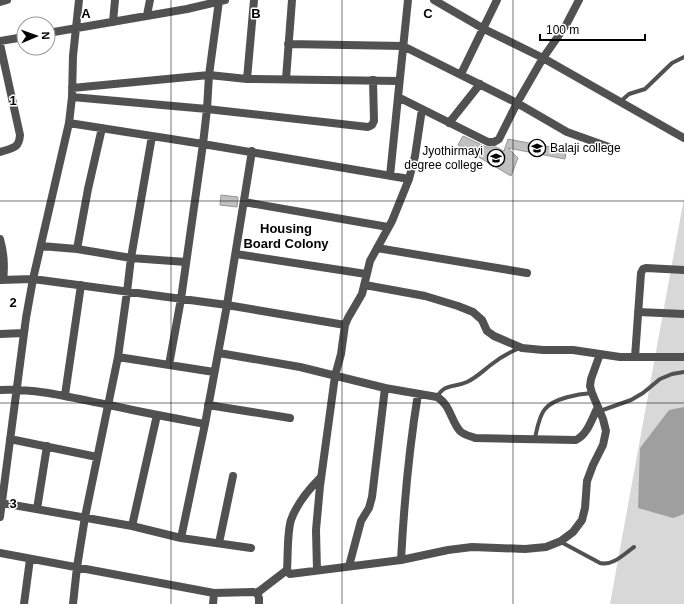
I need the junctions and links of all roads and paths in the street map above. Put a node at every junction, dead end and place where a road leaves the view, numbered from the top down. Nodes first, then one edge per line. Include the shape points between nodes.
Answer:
1 (7, 0) edge
2 (79, 0) edge
3 (115, 0) edge
4 (150, 0) edge
5 (188, 0) edge
6 (254, 0) edge
7 (292, 0) edge
8 (408, 0) edge
9 (497, 0) edge
10 (579, 0) edge
11 (222, 1) edge
12 (435, 1) edge
13 (0, 2) edge
14 (187, 9) junction
15 (148, 15) junction
16 (113, 22) junction
17 (76, 28) junction
18 (484, 28) junction
19 (56, 31) edge
20 (16, 38) edge
21 (0, 41) edge
22 (0, 44) edge
23 (288, 44) junction
24 (403, 46) junction
25 (684, 57) edge
26 (543, 58) junction
27 (461, 74) junction
28 (209, 75) junction
29 (247, 79) junction
30 (286, 79) junction
31 (373, 80) junction
32 (399, 81) junction
33 (480, 84) junction
34 (72, 88) junction
35 (72, 97) junction
36 (398, 97) junction
37 (620, 102) junction
38 (517, 103) junction
39 (207, 109) junction
40 (422, 109) junction
41 (69, 123) junction
42 (449, 123) junction
43 (102, 128) junction
44 (152, 136) junction
45 (684, 138) edge
46 (203, 144) junction
47 (609, 147) dead end
48 (0, 152) edge
49 (252, 152) junction
50 (390, 176) junction
51 (409, 179) junction
52 (244, 202) junction
53 (388, 227) junction
54 (0, 238) edge
55 (41, 246) junction
56 (377, 248) junction
57 (77, 249) junction
58 (236, 254) junction
59 (131, 258) junction
60 (186, 262) junction
61 (684, 270) edge
62 (527, 273) dead end
63 (366, 274) junction
64 (33, 279) junction
65 (2, 280) edge
66 (365, 285) junction
67 (81, 286) junction
68 (128, 292) junction
69 (181, 299) junction
70 (227, 305) junction
71 (638, 312) junction
72 (684, 314) edge
73 (345, 325) junction
74 (24, 333) junction
75 (0, 334) edge
76 (522, 348) junction
77 (219, 353) junction
78 (600, 354) junction
79 (636, 356) junction
80 (118, 357) junction
81 (684, 357) edge
82 (169, 365) junction
83 (214, 372) junction
84 (684, 372) edge
85 (335, 376) junction
86 (385, 388) junction
87 (16, 389) junction
88 (0, 390) edge
89 (592, 393) junction
90 (418, 394) junction
91 (65, 395) junction
92 (437, 397) junction
93 (108, 405) junction
94 (208, 405) junction
95 (599, 409) junction
96 (157, 415) junction
97 (290, 418) dead end
98 (205, 424) junction
99 (535, 438) junction
100 (10, 439) junction
101 (47, 446) junction
102 (97, 457) junction
103 (233, 476) dead end
104 (321, 477) junction
105 (2, 502) junction
106 (38, 509) junction
107 (0, 517) edge
108 (85, 517) junction
109 (132, 526) junction
110 (181, 538) junction
111 (561, 541) junction
112 (219, 543) junction
113 (634, 547) dead end
114 (251, 548) dead end
115 (0, 553) edge
116 (30, 559) junction
117 (400, 560) junction
118 (349, 566) junction
119 (77, 567) junction
120 (287, 570) junction
121 (317, 570) junction
122 (214, 593) junction
123 (257, 593) junction
124 (24, 604) edge
125 (73, 604) edge
126 (213, 604) edge
127 (259, 604) edge

1 - 13 street
2 - 17 street
3 - 16 street
4 - 15 street
5 - 14 street
6 - 29 street
7 - 23 street
8 - 24 street
9 - 18 street
10 - 26 street via 566,25
11 - 14 street
11 - 28 street
12 - 18 street
14 - 15 street
15 - 16 street
16 - 17 street
17 - 19 street
17 - 34 street
18 - 26 street
18 - 27 street
20 - 21 street
22 - 48 street via 20,135 20,143 15,148
23 - 24 street
23 - 30 street
24 - 27 street
24 - 32 street
25 - 37 lane via 672,63 645,89 629,94
26 - 37 street
26 - 38 street
27 - 33 street
28 - 29 street
28 - 34 street
28 - 39 street
29 - 30 street
30 - 31 street
31 - 32 street
31 - 39 street via 374,121 368,127
32 - 36 street
33 - 38 street
33 - 42 street
34 - 35 street
35 - 39 street
35 - 41 street
36 - 40 street
36 - 50 street
37 - 45 street
38 - 42 street via 499,140 494,142 488,142
38 - 47 street via 567,132
39 - 46 street
40 - 42 street
40 - 51 street
41 - 43 street
41 - 55 street
43 - 44 street
43 - 57 street
44 - 46 street
44 - 59 street
46 - 49 street
46 - 60 street
49 - 50 street
49 - 52 street
50 - 51 street
51 - 53 street
52 - 53 street
52 - 58 street
53 - 56 street
54 - 65 street via 5,266
55 - 57 street
55 - 64 street
56 - 62 street
56 - 63 street
57 - 59 street
58 - 63 street
58 - 70 street
59 - 60 street
59 - 68 street
60 - 69 street
61 - 71 street via 643,269
63 - 66 street
64 - 65 street
64 - 67 street
64 - 74 street
66 - 73 street
66 - 76 street via 425,296 473,312 482,320 487,331
67 - 68 street
67 - 91 street
68 - 69 street
68 - 80 street
69 - 70 street
69 - 82 street
70 - 73 street
70 - 77 street
71 - 72 street
71 - 79 street
73 - 85 street
74 - 75 street
74 - 87 street
76 - 78 street
76 - 92 lane via 507,354 464,384 440,390
77 - 83 street
77 - 85 street via 300,367
78 - 79 street
78 - 89 street via 591,379
79 - 81 street
80 - 82 street
80 - 93 street
82 - 83 street
83 - 94 street
84 - 95 lane via 660,379 631,400
85 - 86 street
85 - 104 street
86 - 90 street
86 - 118 street via 372,497 361,521
87 - 88 street
87 - 91 street
87 - 100 street
89 - 95 street
89 - 99 lane via 562,399 545,408
90 - 92 street
90 - 117 street via 406,485
91 - 93 street
92 - 99 street via 445,403 460,431 466,436 487,439
93 - 96 street
93 - 102 street
94 - 97 street
94 - 98 street
95 - 99 street via 582,437 576,440
95 - 111 street via 606,431 603,445 587,481 582,520 573,532
96 - 98 street
96 - 109 street
98 - 110 street
100 - 101 street
100 - 105 street
101 - 102 street
101 - 106 street
102 - 108 street
103 - 112 street
104 - 120 street via 299,502 291,520
104 - 121 street via 316,530
105 - 106 street
105 - 107 street
106 - 108 street
108 - 109 street
108 - 119 street
109 - 110 street
110 - 112 street
111 - 113 lane via 604,564 613,562
111 - 117 street via 546,547 525,549 472,547
112 - 114 street
115 - 116 street
116 - 119 street
116 - 124 street
117 - 118 street
118 - 121 street
119 - 122 street
119 - 125 street
120 - 121 street via 290,574
120 - 123 street
122 - 123 street
122 - 126 street
123 - 127 street via 260,598

